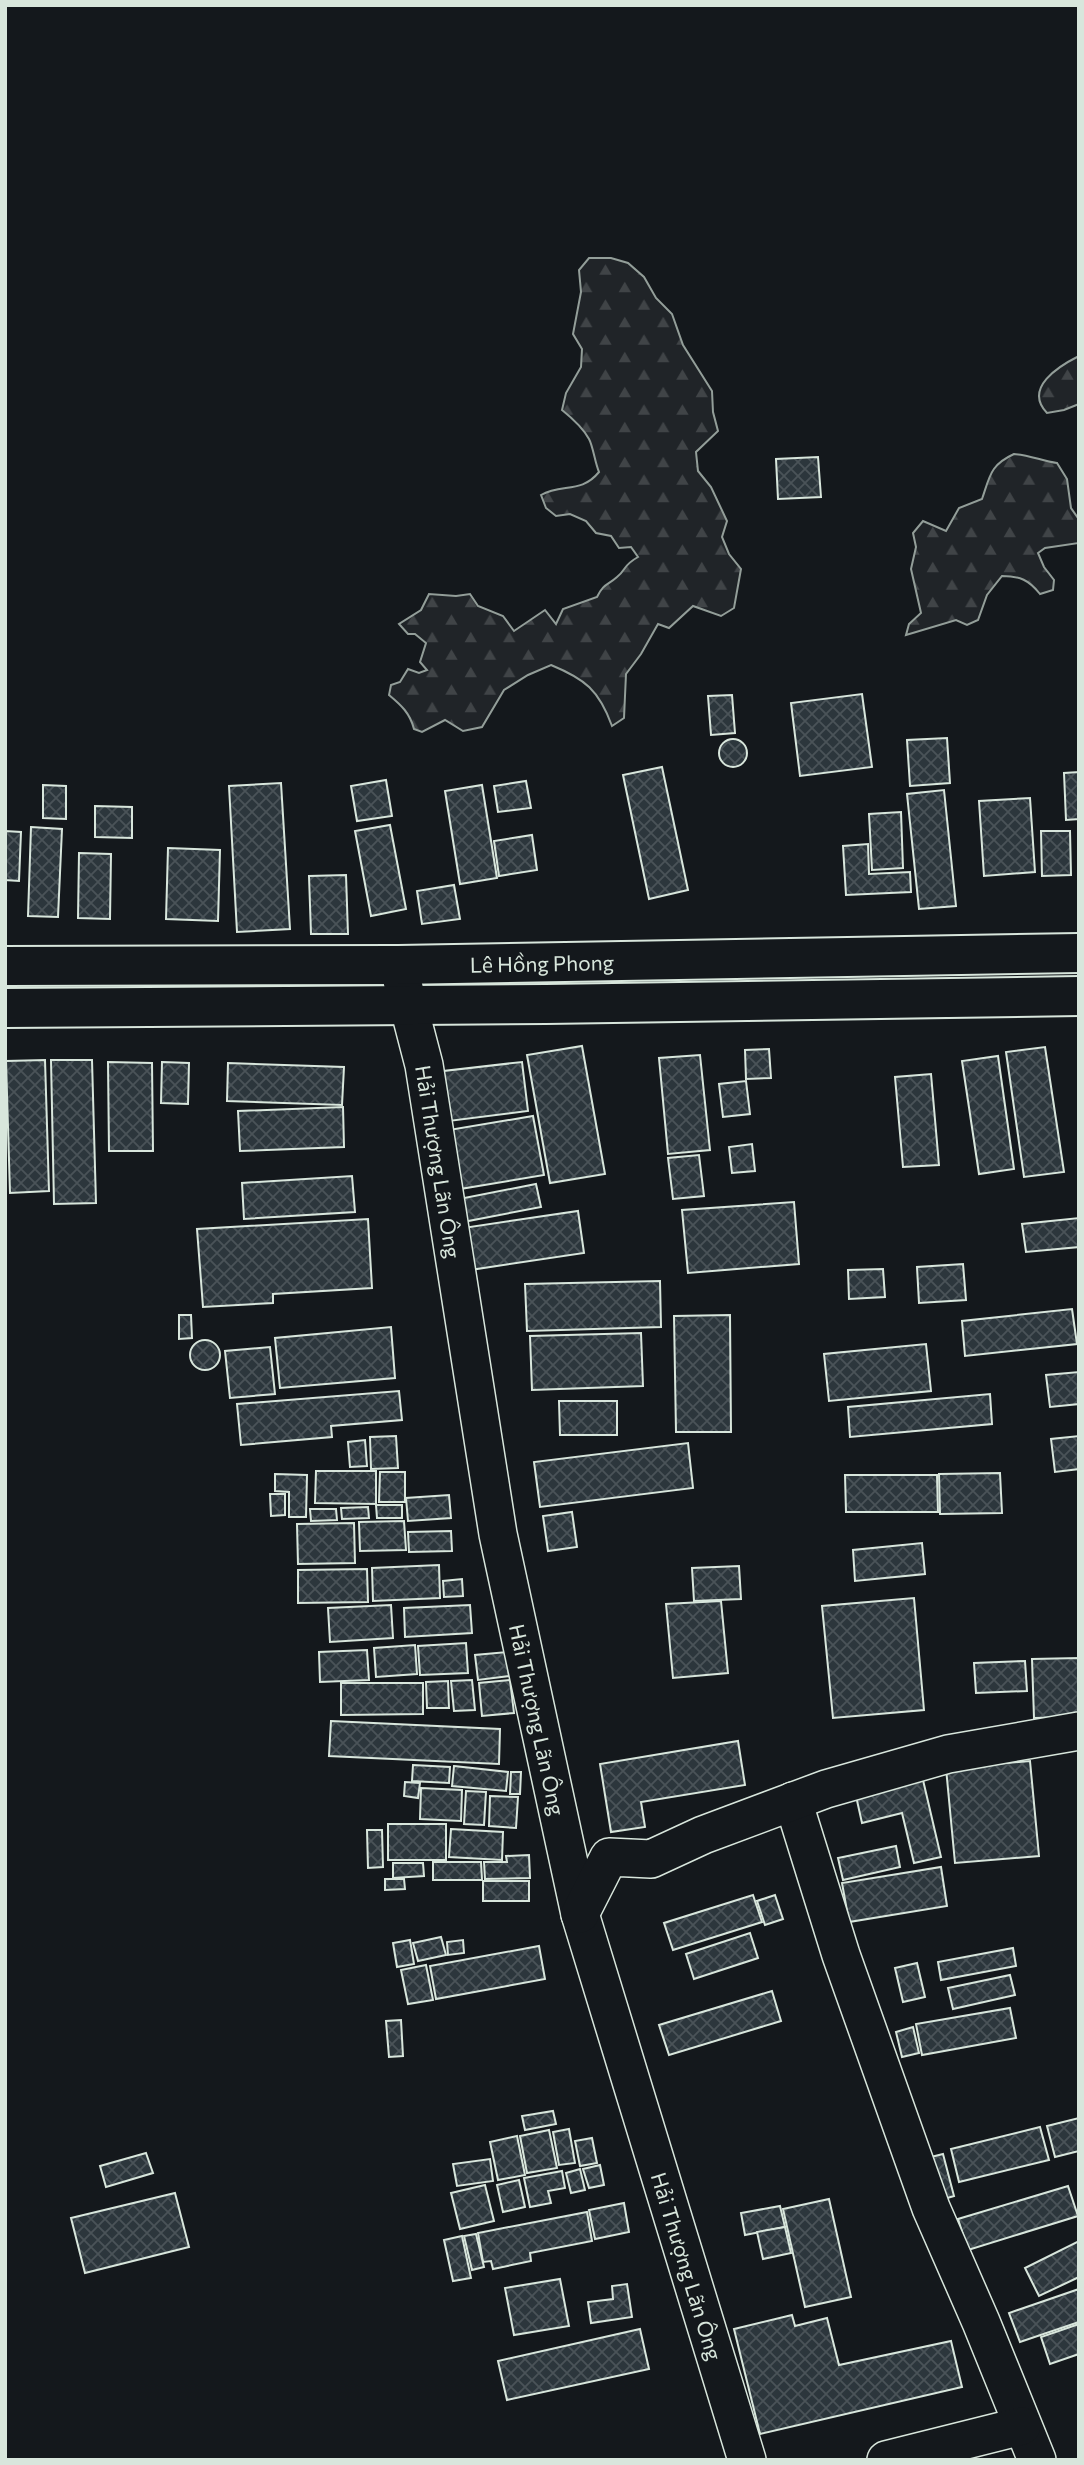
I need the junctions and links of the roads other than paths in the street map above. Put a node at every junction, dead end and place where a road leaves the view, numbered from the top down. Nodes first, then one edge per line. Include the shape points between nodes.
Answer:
1 (1079, 953) edge
2 (398, 965) junction
3 (5, 966) edge
4 (1079, 996) edge
5 (408, 1005) junction
6 (5, 1007) edge
7 (1079, 1731) edge
8 (793, 1801) junction
9 (580, 1914) junction
10 (1022, 2426) junction
11 (747, 2460) edge
12 (886, 2460) edge
13 (1038, 2460) edge

1 - 2 street, Lê Hồng Phong
2 - 3 street, Lê Hồng Phong
2 - 5 street, Hải Thượng Lãn Ông
4 - 5 street, Lê Hồng Phong
5 - 6 street, Lê Hồng Phong
5 - 9 street, Hải Thượng Lãn Ông via 424,1065 498,1534
7 - 8 street via 948,1754
8 - 9 street via 651,1860 609,1857
8 - 10 street via 841,1955 931,2208
9 - 11 street, Hải Thượng Lãn Ông
10 - 12 street
10 - 13 street

